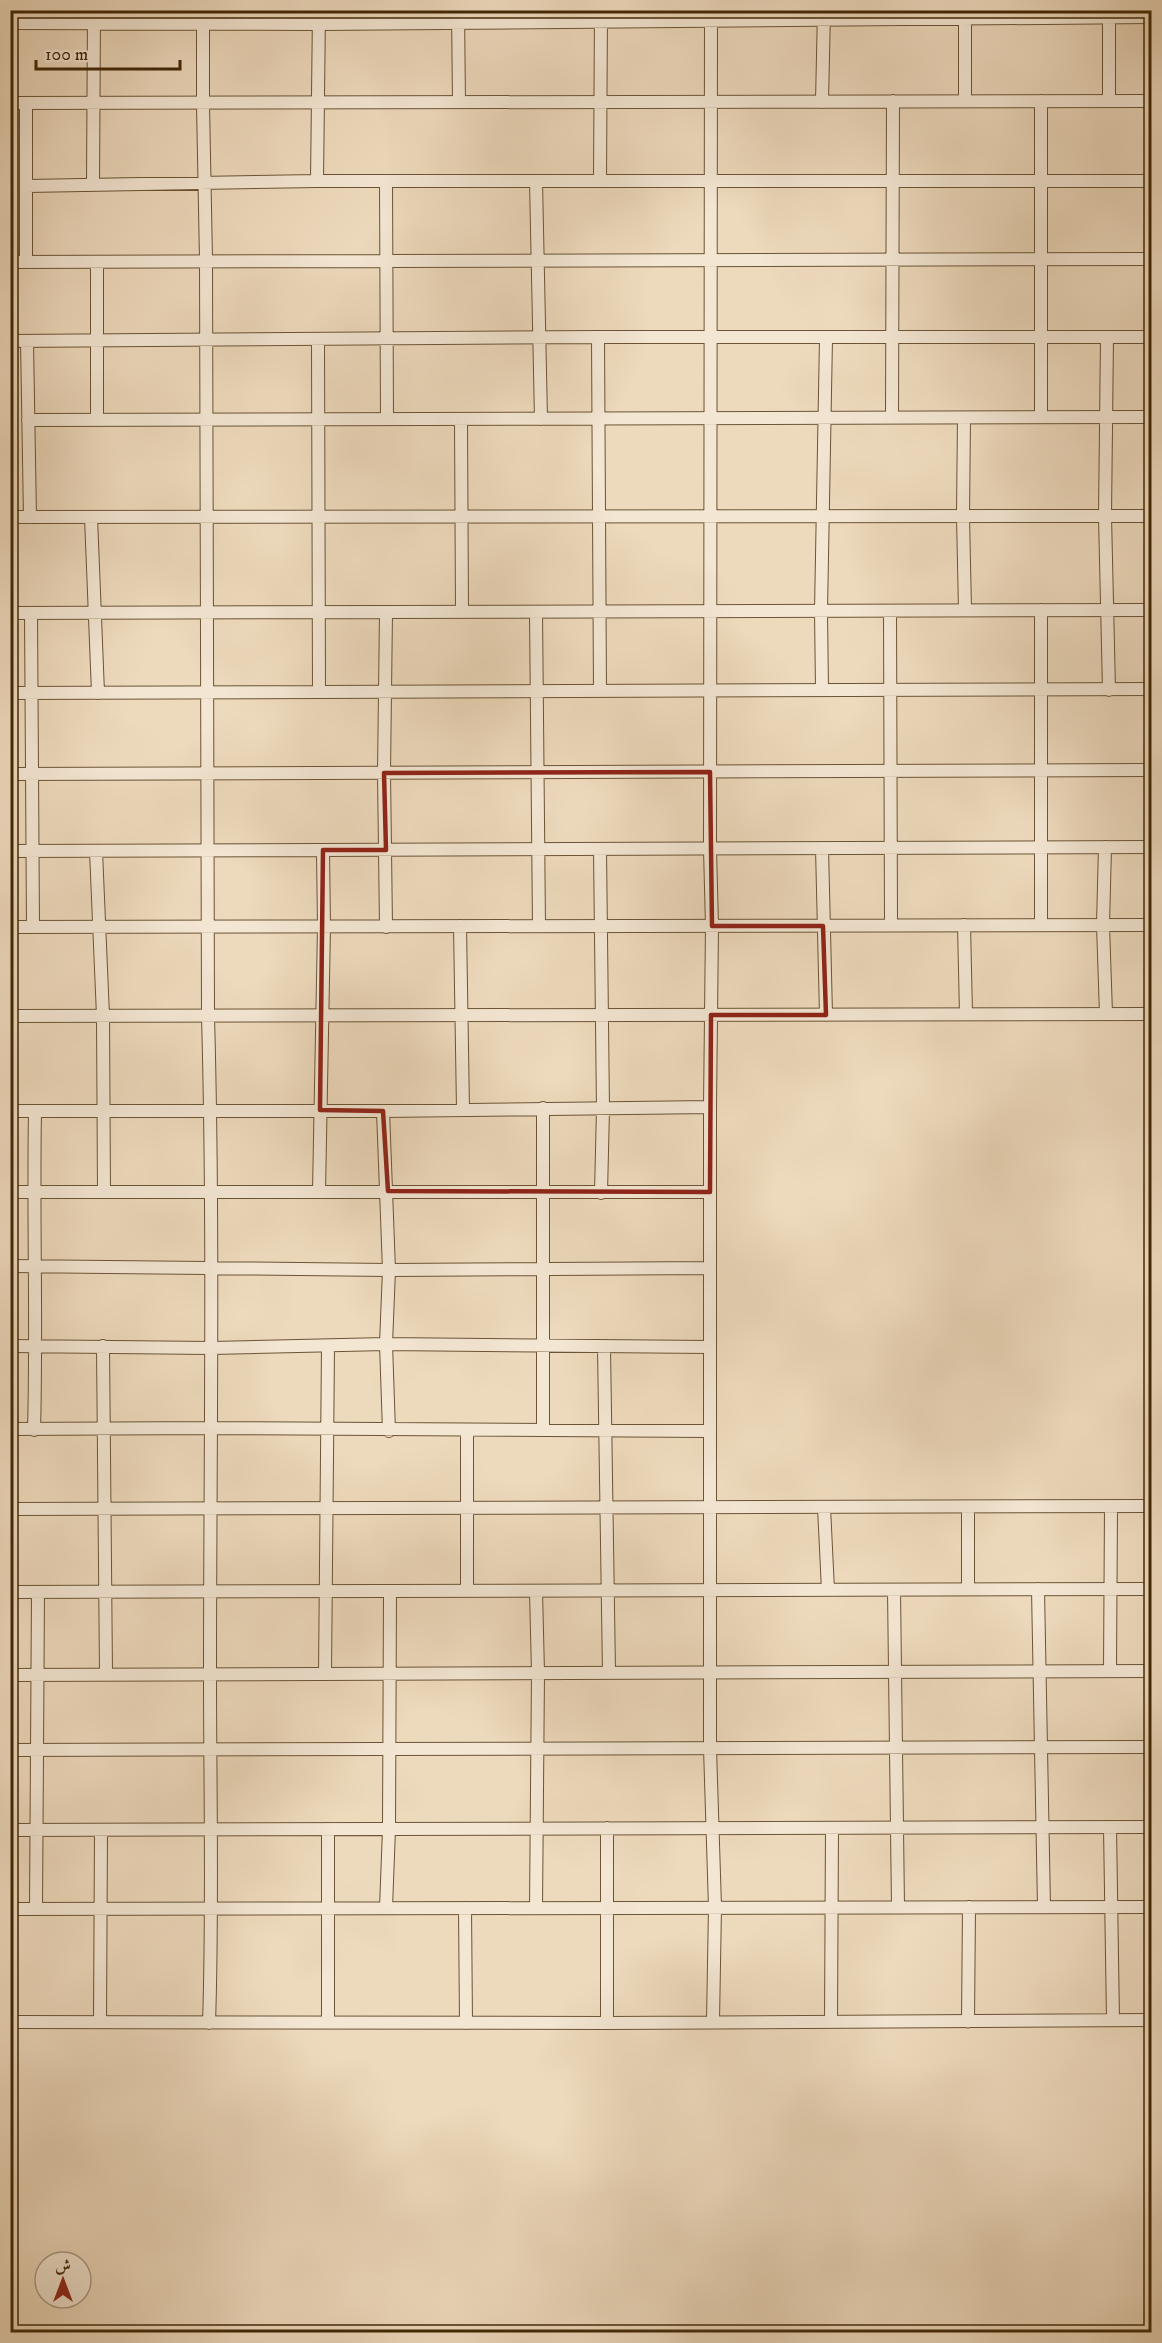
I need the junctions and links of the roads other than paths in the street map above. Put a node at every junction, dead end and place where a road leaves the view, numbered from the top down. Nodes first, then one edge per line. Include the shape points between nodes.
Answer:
1 (319, 10) edge
2 (965, 14) edge
3 (1108, 14) edge
4 (711, 15) edge
5 (824, 15) edge
6 (458, 16) edge
7 (601, 16) edge
8 (94, 17) edge
9 (203, 17) edge
10 (1152, 17) edge
11 (10, 23) edge
12 (318, 24) junction
13 (893, 101) junction
14 (965, 101) junction
15 (1041, 101) junction
16 (1108, 101) junction
17 (1152, 101) edge
18 (318, 102) junction
19 (459, 102) junction
20 (601, 102) junction
21 (711, 102) junction
22 (822, 102) junction
23 (10, 103) edge
24 (26, 103) junction
25 (94, 104) junction
26 (202, 104) junction
27 (317, 181) junction
28 (386, 181) junction
29 (536, 181) junction
30 (600, 181) junction
31 (711, 181) junction
32 (893, 181) junction
33 (1041, 181) junction
34 (1152, 181) edge
35 (205, 183) junction
36 (93, 185) junction
37 (26, 186) junction
38 (1152, 259) edge
39 (206, 260) junction
40 (893, 260) junction
41 (1041, 260) junction
42 (386, 261) junction
43 (537, 261) junction
44 (711, 261) junction
45 (10, 262) edge
46 (26, 262) junction
47 (97, 262) junction
48 (598, 337) junction
49 (1107, 337) junction
50 (1152, 337) edge
51 (711, 338) junction
52 (826, 338) junction
53 (894, 338) junction
54 (1041, 338) junction
55 (318, 339) junction
56 (387, 339) junction
57 (538, 339) junction
58 (97, 340) junction
59 (206, 340) junction
60 (10, 341) edge
61 (27, 341) junction
62 (1041, 417) junction
63 (1106, 417) junction
64 (1152, 417) edge
65 (599, 418) junction
66 (710, 418) junction
67 (825, 418) junction
68 (892, 418) junction
69 (964, 418) junction
70 (318, 419) junction
71 (387, 419) junction
72 (461, 419) junction
73 (541, 419) junction
74 (28, 420) junction
75 (97, 420) junction
76 (207, 420) junction
77 (963, 516) junction
78 (1105, 516) junction
79 (1152, 516) edge
80 (10, 517) edge
81 (30, 517) junction
82 (91, 517) junction
83 (207, 517) junction
84 (599, 517) junction
85 (710, 517) junction
86 (822, 517) junction
87 (317, 518) junction
88 (460, 518) junction
89 (965, 610) junction
90 (1041, 610) junction
91 (1107, 610) junction
92 (1152, 610) edge
93 (599, 611) junction
94 (711, 611) junction
95 (821, 611) junction
96 (890, 611) junction
97 (95, 612) junction
98 (207, 612) junction
99 (319, 612) junction
100 (386, 612) junction
101 (462, 612) junction
102 (536, 612) junction
103 (10, 613) edge
104 (31, 613) junction
105 (1152, 689) edge
106 (822, 690) junction
107 (890, 690) junction
108 (1042, 690) junction
109 (1108, 690) junction
110 (537, 691) junction
111 (600, 691) junction
112 (711, 691) junction
113 (207, 692) junction
114 (319, 692) junction
115 (384, 692) junction
116 (10, 693) edge
117 (32, 693) junction
118 (98, 693) junction
119 (1152, 770) edge
120 (890, 771) junction
121 (1042, 771) junction
122 (537, 772) junction
123 (710, 772) junction
124 (207, 773) junction
125 (384, 773) junction
126 (10, 774) edge
127 (32, 774) junction
128 (1042, 847) junction
129 (1105, 847) junction
130 (1152, 847) edge
131 (822, 848) junction
132 (891, 848) junction
133 (538, 849) junction
134 (600, 849) junction
135 (710, 849) junction
136 (207, 850) junction
137 (323, 850) junction
138 (386, 850) junction
139 (10, 851) edge
140 (33, 851) junction
141 (96, 851) junction
142 (964, 925) junction
143 (1041, 925) junction
144 (1103, 925) junction
145 (1152, 925) edge
146 (460, 926) junction
147 (539, 926) junction
148 (601, 926) junction
149 (712, 926) junction
150 (823, 926) junction
151 (891, 926) junction
152 (10, 927) edge
153 (33, 927) junction
154 (99, 927) junction
155 (209, 927) junction
156 (324, 927) junction
157 (386, 927) junction
158 (966, 1014) junction
159 (1106, 1014) junction
160 (1152, 1014) edge
161 (601, 1015) junction
162 (711, 1015) junction
163 (826, 1015) junction
164 (10, 1016) edge
165 (103, 1016) junction
166 (208, 1016) junction
167 (322, 1016) junction
168 (463, 1016) junction
169 (710, 1107) junction
170 (543, 1108) junction
171 (463, 1109) junction
172 (603, 1109) junction
173 (320, 1110) junction
174 (10, 1111) edge
175 (211, 1111) junction
176 (383, 1111) junction
177 (35, 1112) junction
178 (103, 1112) junction
179 (211, 1191) junction
180 (387, 1191) junction
181 (10, 1192) edge
182 (33, 1192) junction
183 (104, 1192) junction
184 (319, 1192) junction
185 (543, 1192) junction
186 (710, 1192) junction
187 (601, 1193) junction
188 (10, 1266) edge
189 (36, 1266) junction
190 (543, 1267) junction
191 (210, 1268) junction
192 (710, 1268) junction
193 (389, 1270) junction
194 (386, 1344) junction
195 (10, 1346) edge
196 (36, 1346) junction
197 (103, 1347) junction
198 (328, 1347) junction
199 (543, 1347) junction
200 (604, 1347) junction
201 (710, 1347) junction
202 (212, 1348) junction
203 (212, 1428) junction
204 (10, 1429) edge
205 (104, 1429) junction
206 (34, 1430) junction
207 (327, 1430) junction
208 (467, 1430) junction
209 (543, 1430) junction
210 (389, 1431) junction
211 (605, 1431) junction
212 (710, 1431) junction
213 (1111, 1506) junction
214 (1152, 1506) edge
215 (606, 1507) junction
216 (710, 1507) junction
217 (824, 1507) junction
218 (968, 1507) junction
219 (211, 1508) junction
220 (327, 1508) junction
221 (467, 1508) junction
222 (10, 1509) edge
223 (105, 1509) junction
224 (968, 1589) junction
225 (1038, 1589) junction
226 (1111, 1589) junction
227 (1152, 1589) edge
228 (607, 1590) junction
229 (710, 1590) junction
230 (828, 1590) junction
231 (894, 1590) junction
232 (211, 1591) junction
233 (326, 1591) junction
234 (390, 1591) junction
235 (467, 1591) junction
236 (536, 1591) junction
237 (10, 1592) edge
238 (38, 1592) junction
239 (107, 1592) junction
240 (1040, 1671) junction
241 (1110, 1671) junction
242 (1152, 1671) edge
243 (710, 1672) junction
244 (895, 1672) junction
245 (389, 1673) junction
246 (538, 1673) junction
247 (609, 1673) junction
248 (106, 1674) junction
249 (210, 1674) junction
250 (325, 1674) junction
251 (10, 1675) edge
252 (38, 1675) junction
253 (1152, 1746) edge
254 (896, 1747) junction
255 (1041, 1747) junction
256 (537, 1748) junction
257 (710, 1748) junction
258 (211, 1749) junction
259 (388, 1749) junction
260 (10, 1750) edge
261 (38, 1750) junction
262 (1042, 1827) junction
263 (1110, 1827) junction
264 (1152, 1827) edge
265 (537, 1828) junction
266 (607, 1828) junction
267 (713, 1828) junction
268 (832, 1828) junction
269 (897, 1828) junction
270 (212, 1829) junction
271 (328, 1829) junction
272 (389, 1829) junction
273 (10, 1830) edge
274 (38, 1830) junction
275 (100, 1830) junction
276 (831, 1907) junction
277 (898, 1907) junction
278 (969, 1907) junction
279 (1044, 1907) junction
280 (1111, 1907) junction
281 (1152, 1907) edge
282 (213, 1908) junction
283 (328, 1908) junction
284 (386, 1908) junction
285 (465, 1908) junction
286 (536, 1908) junction
287 (607, 1908) junction
288 (715, 1908) junction
289 (10, 1909) edge
290 (36, 1909) junction
291 (100, 1909) junction
292 (1113, 2020) junction
293 (1152, 2020) edge
294 (713, 2021) junction
295 (10, 2022) edge
296 (100, 2022) junction
297 (328, 2022) junction
298 (831, 2022) junction
299 (968, 2022) junction
300 (209, 2023) junction
301 (466, 2023) junction
302 (607, 2023) junction

1 - 12 street
2 - 3 street
2 - 5 street
2 - 14 street
3 - 10 street
3 - 16 street
4 - 5 street
4 - 7 street
4 - 21 street
5 - 22 street
6 - 7 street
6 - 12 street
6 - 19 street
7 - 20 street
8 - 9 street
8 - 11 street
8 - 25 street
9 - 12 street
9 - 26 street
12 - 18 street
13 - 14 street
13 - 22 street
13 - 32 street
14 - 15 street
15 - 16 street
15 - 33 street
16 - 17 street
18 - 19 street
18 - 26 street
18 - 27 street
19 - 20 street
20 - 21 street
20 - 30 street
21 - 22 street
21 - 31 street
23 - 24 street
24 - 25 street
24 - 37 street
25 - 26 street
25 - 36 street
26 - 35 street
27 - 28 street
27 - 35 street
28 - 29 street
28 - 42 street
29 - 30 street
29 - 43 street
30 - 31 street
31 - 32 street
31 - 44 street
32 - 33 street
32 - 40 street
33 - 34 street
33 - 41 street
35 - 36 street
35 - 39 street
36 - 37 street
37 - 46 street
38 - 41 street
39 - 42 street
39 - 47 street
39 - 59 street
40 - 41 street
40 - 44 street
40 - 53 street
41 - 54 street
42 - 43 street
42 - 56 street
43 - 44 street
43 - 57 street
44 - 51 street
45 - 46 street
46 - 47 street
47 - 58 street
48 - 51 street
48 - 57 street
48 - 65 street
49 - 50 street
49 - 54 street
49 - 63 street
51 - 52 street
51 - 66 street
52 - 53 street
52 - 67 street
53 - 54 street
53 - 68 street
54 - 62 street
55 - 56 street
55 - 59 street
55 - 70 street
56 - 57 street
56 - 71 street
57 - 73 street
58 - 59 street
58 - 61 street
58 - 75 street
59 - 76 street
60 - 61 street
61 - 74 street
62 - 63 street
62 - 69 street
63 - 64 street
63 - 78 street
65 - 66 street
65 - 73 street
65 - 84 street
66 - 67 street
66 - 85 street
67 - 68 street
67 - 86 street
68 - 69 street
69 - 77 street
70 - 71 street
70 - 76 street
70 - 87 street
71 - 72 street
72 - 73 street
72 - 88 street
74 - 75 street
74 - 81 street
75 - 76 street
76 - 83 street
77 - 78 street
77 - 86 street
77 - 89 street
78 - 79 street
78 - 91 street
80 - 81 street
81 - 82 street
82 - 83 street
82 - 97 street
83 - 87 street
83 - 98 street
84 - 85 street
84 - 88 street
84 - 93 street
85 - 86 street
85 - 94 street
86 - 95 street
87 - 88 street
87 - 99 street
88 - 101 street
89 - 90 street
89 - 96 street
90 - 91 street
90 - 108 street
91 - 92 street
91 - 109 street
93 - 94 street
93 - 102 street
93 - 111 street
94 - 95 street
94 - 112 street
95 - 96 street
95 - 106 street
96 - 107 street
97 - 98 street
97 - 104 street
97 - 118 street
98 - 99 street
98 - 113 street
99 - 100 street
99 - 114 street
100 - 101 street
100 - 115 street
101 - 102 street
102 - 110 street
103 - 104 street
104 - 117 street
105 - 109 street
106 - 107 street
106 - 112 street
107 - 108 street
107 - 120 street
108 - 109 street
108 - 121 street
110 - 111 street
110 - 115 street
110 - 122 street
111 - 112 street
112 - 123 street
113 - 114 street
113 - 118 street
113 - 124 street
114 - 115 street
115 - 125 street
116 - 117 street
117 - 118 street
117 - 127 street
119 - 121 street
120 - 121 street
120 - 123 street
120 - 132 street
121 - 128 street
122 - 123 street
122 - 125 street
122 - 133 street
123 - 135 street
124 - 125 street
124 - 127 street
124 - 136 street
125 - 138 street
126 - 127 street
127 - 140 street
128 - 129 street
128 - 132 street
128 - 143 street
129 - 130 street
129 - 144 street
131 - 132 street
131 - 135 street
131 - 150 street
132 - 151 street
133 - 134 street
133 - 138 street
133 - 147 street
134 - 135 street
134 - 148 street
135 - 149 street
136 - 137 street
136 - 141 street
136 - 155 street
137 - 138 street
137 - 156 street
138 - 157 street
139 - 140 street
140 - 141 street
140 - 153 street
141 - 154 street
142 - 143 street
142 - 151 street
142 - 158 street
143 - 144 street
144 - 145 street
144 - 159 street
146 - 147 street
146 - 157 street
146 - 168 street
147 - 148 street
148 - 149 street
148 - 161 street
149 - 150 street
149 - 162 street
150 - 151 street
150 - 163 street
152 - 153 street
153 - 154 street
154 - 155 street
154 - 165 street
155 - 156 street
155 - 166 street
156 - 157 street
156 - 167 street
158 - 159 street
158 - 163 street
159 - 160 street
161 - 162 street
161 - 168 street
161 - 172 street
162 - 163 street
162 - 169 street
164 - 165 street
165 - 166 street
165 - 178 street
166 - 167 street
166 - 175 street
167 - 168 street
167 - 173 street
168 - 171 street
169 - 172 street
169 - 186 street
170 - 171 street
170 - 172 street
170 - 185 street
171 - 176 street
172 - 187 street
173 - 175 street
173 - 176 street
173 - 184 street
174 - 177 street
175 - 178 street
175 - 179 street
176 - 180 street
177 - 178 street
177 - 182 street
178 - 183 street
179 - 183 street
179 - 184 street
179 - 191 street
180 - 184 street
180 - 185 street
180 - 193 street
181 - 182 street
182 - 183 street
182 - 189 street
185 - 187 street
185 - 190 street
186 - 187 street
186 - 192 street
188 - 189 street
189 - 191 street
189 - 196 street
190 - 192 street
190 - 193 street
190 - 199 street
191 - 193 street
191 - 202 street
192 - 201 street
193 - 194 street
194 - 198 street
194 - 199 street
194 - 210 street
195 - 196 street
196 - 197 street
196 - 206 street
197 - 202 street
197 - 205 street
198 - 202 street
198 - 207 street
199 - 200 street
199 - 209 street
200 - 201 street
200 - 211 street
201 - 212 street
202 - 203 street
203 - 205 street
203 - 207 street
203 - 219 street
204 - 206 street
205 - 206 street
205 - 223 street
207 - 210 street
207 - 220 street
208 - 209 street
208 - 210 street
208 - 221 street
209 - 211 street
211 - 212 street
211 - 215 street
212 - 216 street
213 - 214 street
213 - 218 street
213 - 226 street
215 - 216 street
215 - 221 street
215 - 228 street
216 - 217 street
216 - 229 street
217 - 218 street
217 - 230 street
218 - 224 street
219 - 220 street
219 - 223 street
219 - 232 street
220 - 221 street
220 - 233 street
221 - 235 street
222 - 223 street
223 - 239 street
224 - 225 street
224 - 231 street
225 - 226 street
225 - 240 street
226 - 227 street
226 - 241 street
228 - 229 street
228 - 236 street
228 - 247 street
229 - 230 street
229 - 243 street
230 - 231 street
231 - 244 street
232 - 233 street
232 - 239 street
232 - 249 street
233 - 234 street
233 - 250 street
234 - 235 street
234 - 245 street
235 - 236 street
236 - 246 street
237 - 238 street
238 - 239 street
238 - 252 street
239 - 248 street
240 - 241 street
240 - 244 street
240 - 255 street
241 - 242 street
243 - 244 street
243 - 247 street
243 - 257 street
244 - 254 street
245 - 246 street
245 - 250 street
245 - 259 street
246 - 247 street
246 - 256 street
248 - 249 street
248 - 252 street
249 - 250 street
249 - 258 street
251 - 252 street
252 - 261 street
253 - 255 street
254 - 255 street
254 - 257 street
254 - 269 street
255 - 262 street
256 - 257 street
256 - 259 street
256 - 265 street
257 - 267 street
258 - 259 street
258 - 261 street
258 - 270 street
259 - 272 street
260 - 261 street
261 - 274 street
262 - 263 street
262 - 269 street
262 - 279 street
263 - 264 street
263 - 280 street
265 - 266 street
265 - 272 street
265 - 286 street
266 - 267 street
266 - 287 street
267 - 268 street
267 - 288 street
268 - 269 street
268 - 276 street
269 - 277 street
270 - 271 street
270 - 275 street
270 - 282 street
271 - 272 street
271 - 283 street
272 - 284 street
273 - 274 street
274 - 275 street
274 - 290 street
275 - 291 street
276 - 277 street
276 - 288 street
276 - 298 street
277 - 278 street
278 - 279 street
278 - 299 street
279 - 280 street
280 - 281 street
280 - 292 street
282 - 283 street
282 - 291 street
282 - 300 street
283 - 284 street
283 - 297 street
284 - 285 street
285 - 286 street
285 - 301 street
286 - 287 street
287 - 288 street
287 - 302 street
288 - 294 street
289 - 290 street
290 - 291 street
291 - 296 street
292 - 293 street
292 - 299 street
294 - 298 street
294 - 302 street
295 - 296 street
296 - 300 street
297 - 300 street
297 - 301 street
298 - 299 street
301 - 302 street

